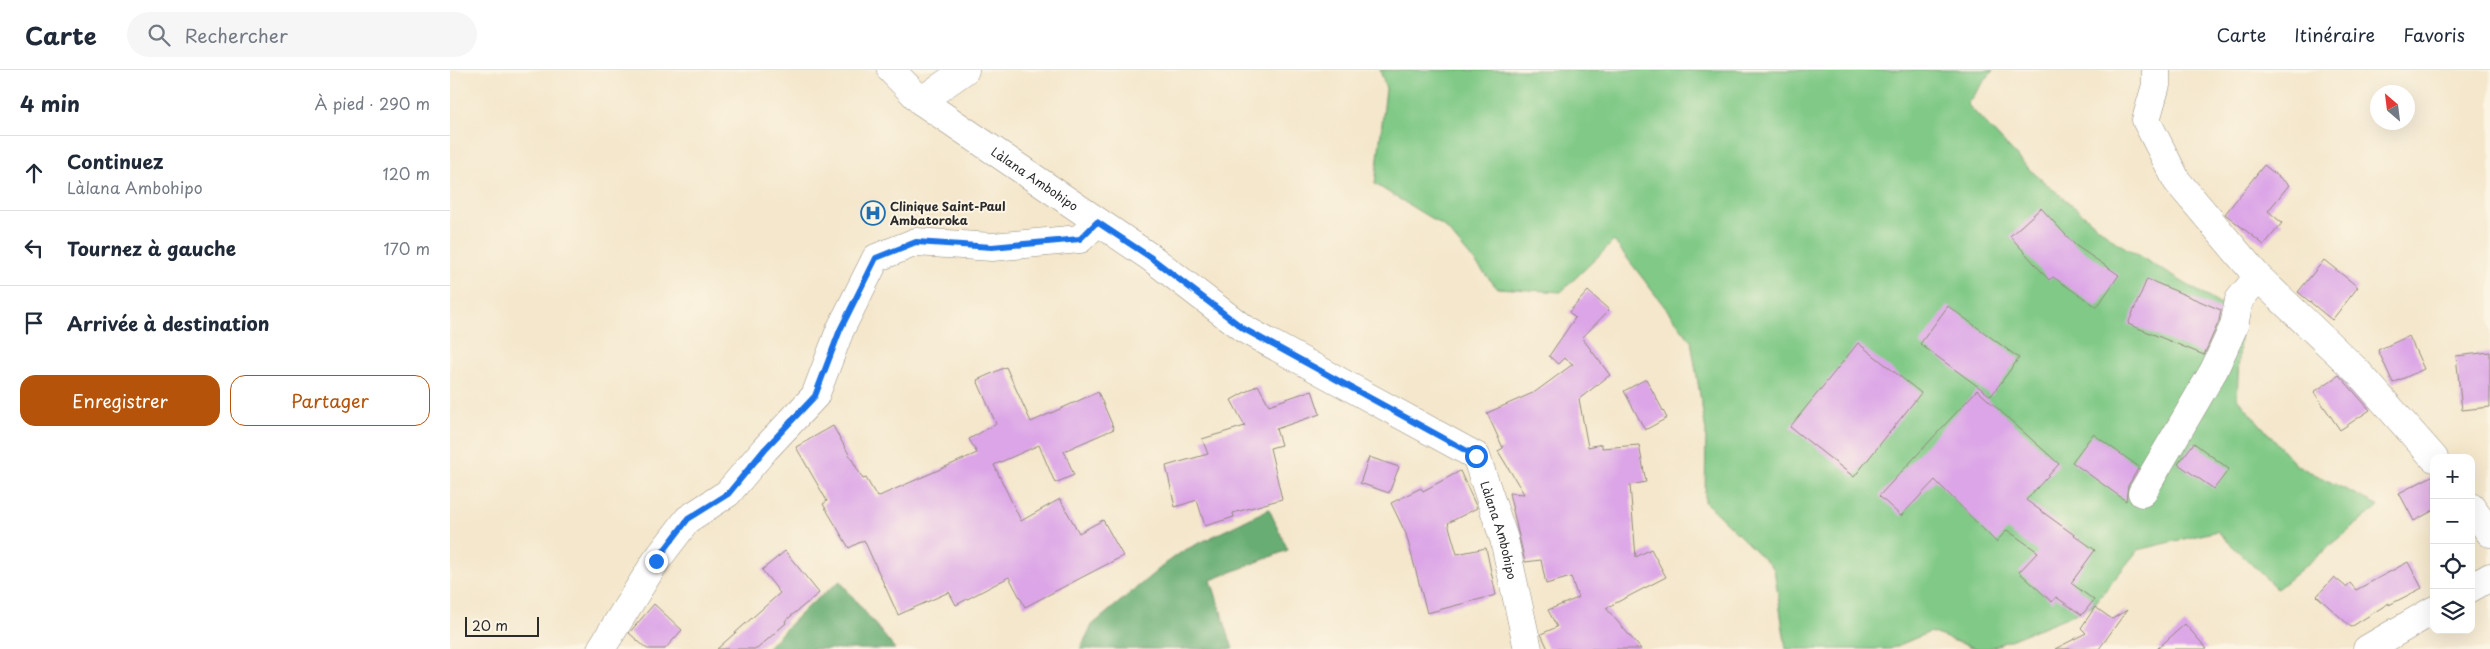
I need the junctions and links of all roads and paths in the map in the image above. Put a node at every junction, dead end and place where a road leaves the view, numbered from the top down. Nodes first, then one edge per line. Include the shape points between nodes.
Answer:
1 (891, 70) edge
2 (965, 70) edge
3 (2162, 75) edge
4 (921, 101) junction
5 (1097, 222) junction
6 (2258, 277) junction
7 (2430, 454) edge
8 (2142, 493) dead end
9 (2475, 512) edge
10 (2490, 533) edge
11 (2490, 577) edge
12 (2475, 586) edge
13 (2430, 612) edge
14 (601, 649) edge
15 (1528, 649) edge
16 (2367, 649) edge

1 - 4 street, Làlana Ambohipo
2 - 4 street
3 - 6 street via 2146,120 2177,181
4 - 5 street, Làlana Ambohipo
5 - 14 street via 1080,239 992,247 916,242 876,258 840,330 815,396 728,494 688,519 656,561
5 - 15 street, Làlana Ambohipo via 1150,257 1244,329 1476,456 1504,540
6 - 7 street via 2358,372
6 - 8 street via 2239,300 2234,326 2214,370
9 - 10 street
11 - 12 street
13 - 16 street

